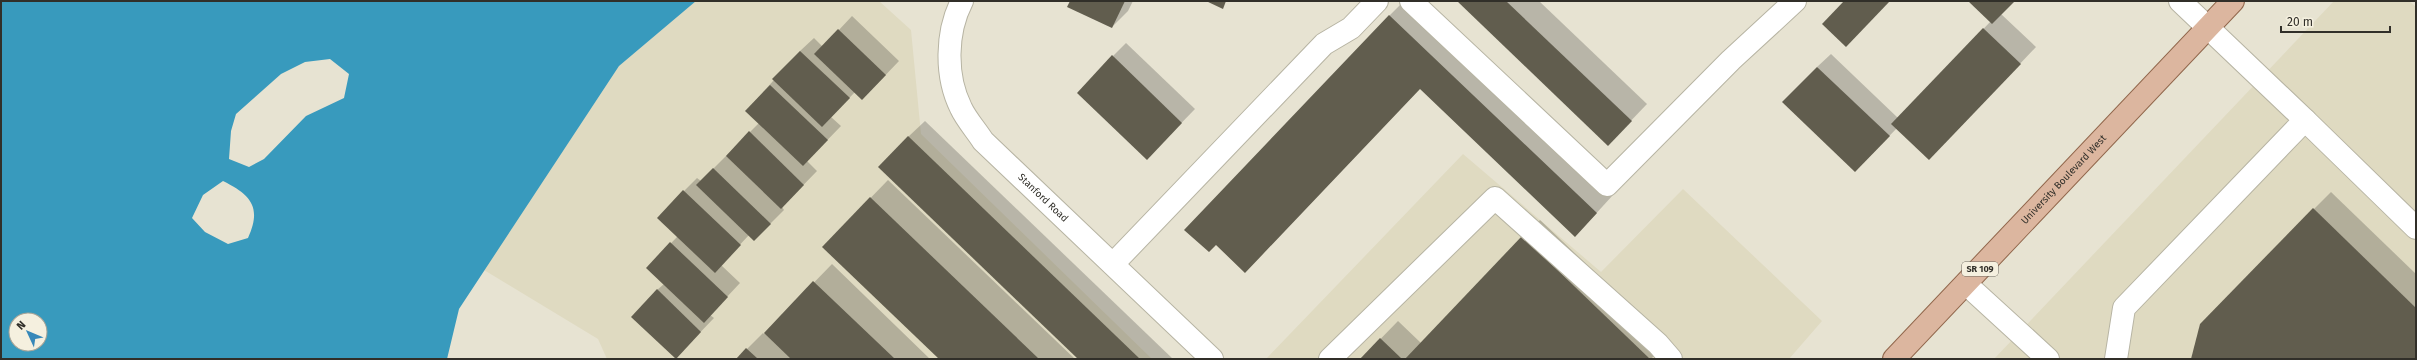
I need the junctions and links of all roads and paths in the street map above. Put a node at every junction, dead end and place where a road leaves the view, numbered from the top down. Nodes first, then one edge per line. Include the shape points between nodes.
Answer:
1 (962, 1) edge
2 (1377, 1) edge
3 (1411, 1) edge
4 (1795, 1) edge
5 (2180, 1) edge
6 (2233, 1) edge
7 (2208, 28) junction
8 (2305, 120) junction
9 (2416, 228) edge
10 (1113, 264) junction
11 (1966, 284) junction
12 (1212, 359) edge
13 (1330, 359) edge
14 (1671, 359) edge
15 (1894, 359) edge
16 (2048, 359) edge
17 (2116, 359) edge

1 - 10 street, Stanford Road via 956,12 949,45 951,73 961,108 983,141
2 - 10 street via 1351,28 1324,44
3 - 4 street via 1607,185 1731,60
5 - 7 street
6 - 7 main road, University Boulevard West / SR 109
7 - 8 street
7 - 11 main road, University Boulevard West / SR 109
8 - 9 street
8 - 17 street via 2124,308
10 - 12 street, Stanford Road
11 - 15 main road, University Boulevard West / SR 109
11 - 16 street
13 - 14 street via 1495,198 1658,344

